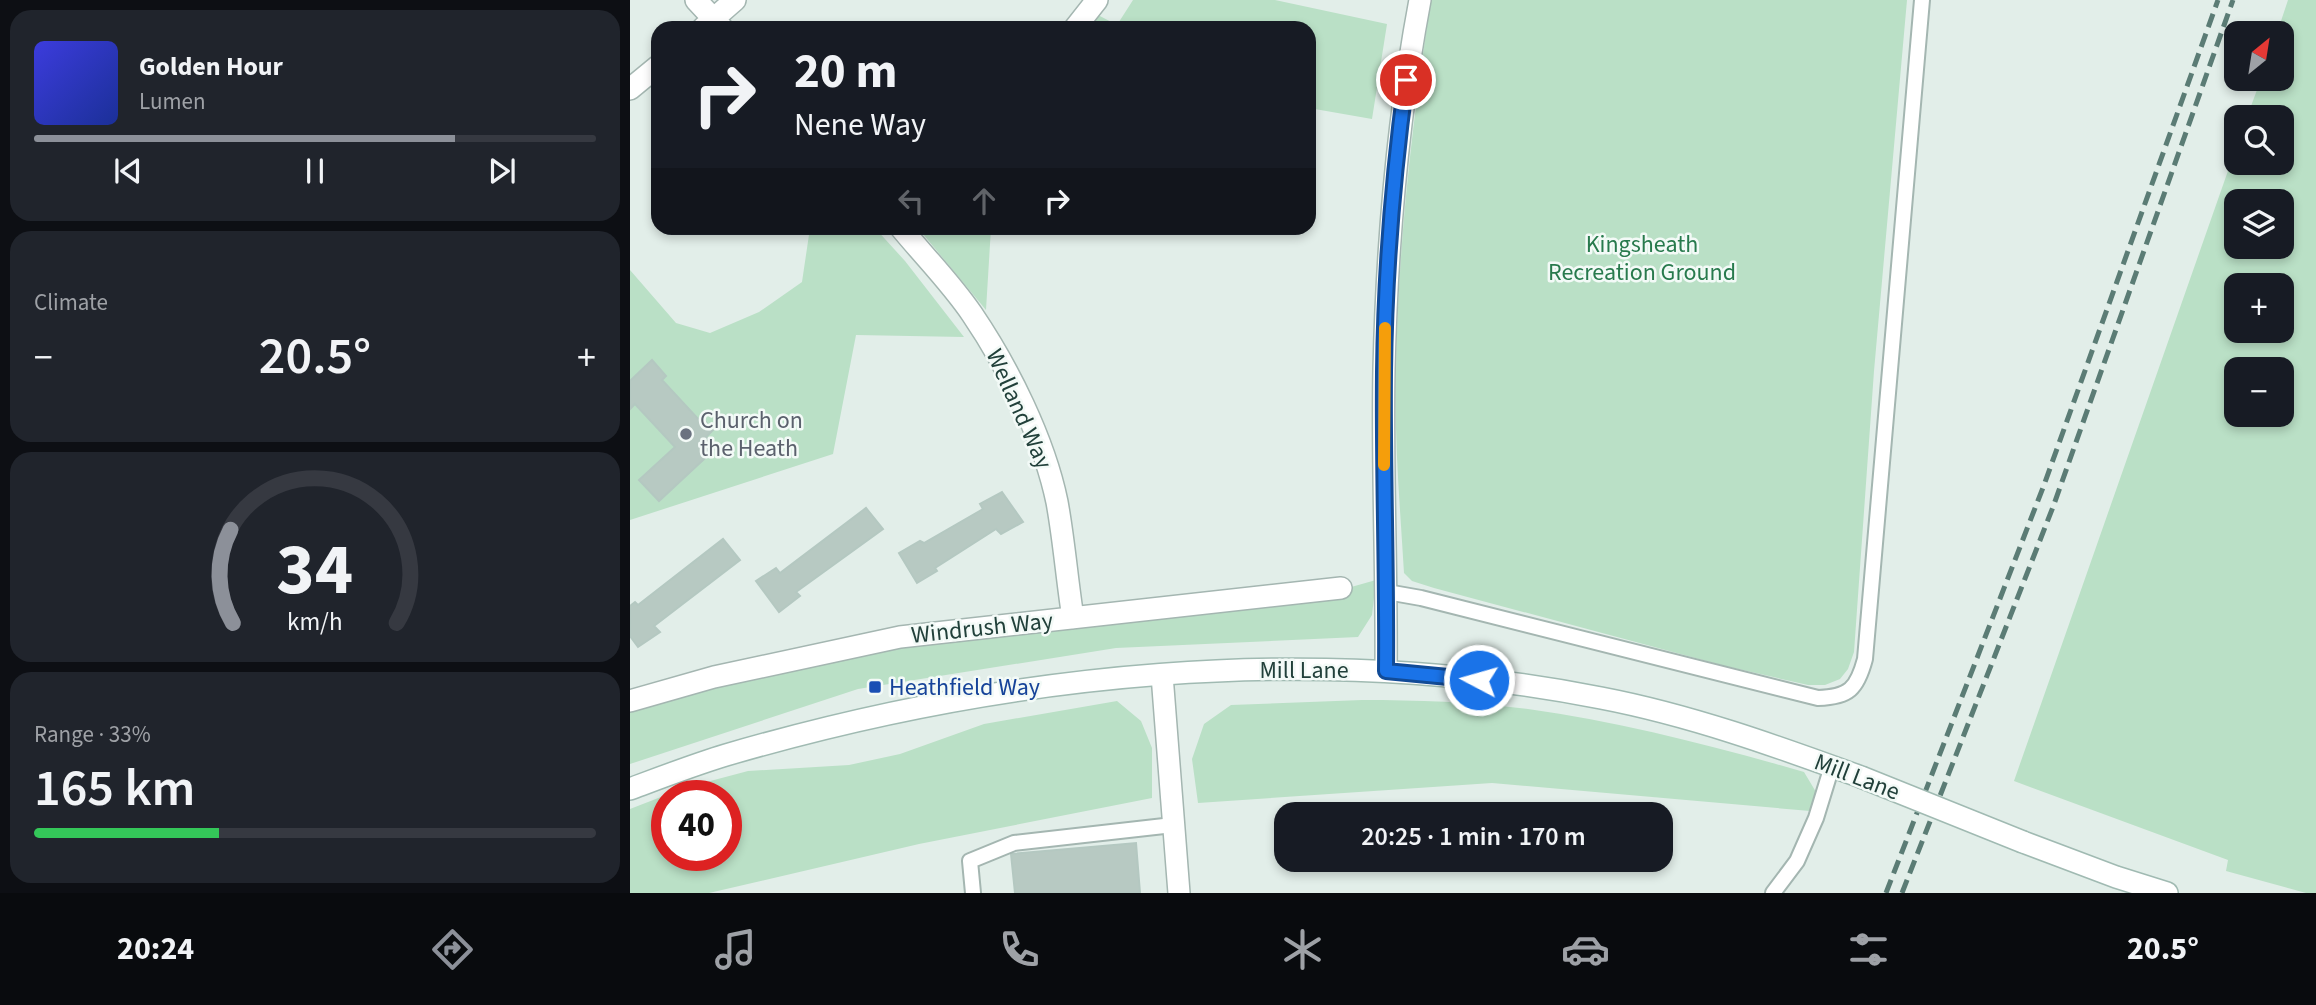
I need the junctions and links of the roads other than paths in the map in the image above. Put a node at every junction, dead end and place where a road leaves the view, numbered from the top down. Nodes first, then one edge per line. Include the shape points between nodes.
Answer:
1 (696, 0) edge
2 (734, 0) edge
3 (1097, 0) edge
4 (1420, 0) edge
5 (1922, 0) edge
6 (710, 21) edge
7 (716, 21) edge
8 (1080, 21) edge
9 (651, 72) edge
10 (630, 89) edge
11 (907, 235) edge
12 (1341, 588) dead end
13 (1387, 592) junction
14 (1073, 618) junction
15 (1386, 671) junction
16 (1162, 675) junction
17 (630, 702) edge
18 (1832, 766) junction
19 (630, 789) edge
20 (1173, 825) junction
21 (973, 893) edge
22 (1179, 893) edge
23 (1773, 893) edge
24 (2167, 893) edge

1 - 6 street
2 - 7 street
3 - 8 street
4 - 13 street via 1399,134 1387,289
5 - 13 lane via 1865,659 1851,690 1837,697 1818,698
9 - 10 street
11 - 14 street, Welland Way via 971,313 1029,418 1057,502
12 - 14 street, Windrush Way
13 - 15 street
14 - 17 street, Windrush Way via 900,637 714,677
15 - 16 street, Mill Lane via 1278,669
15 - 18 street, Mill Lane via 1602,698 1711,725
16 - 19 street, Mill Lane via 971,698 856,720 722,757
16 - 20 street
18 - 23 lane via 1797,861
18 - 24 street, Mill Lane, bridge
20 - 21 lane via 1014,843 970,861
20 - 22 street

